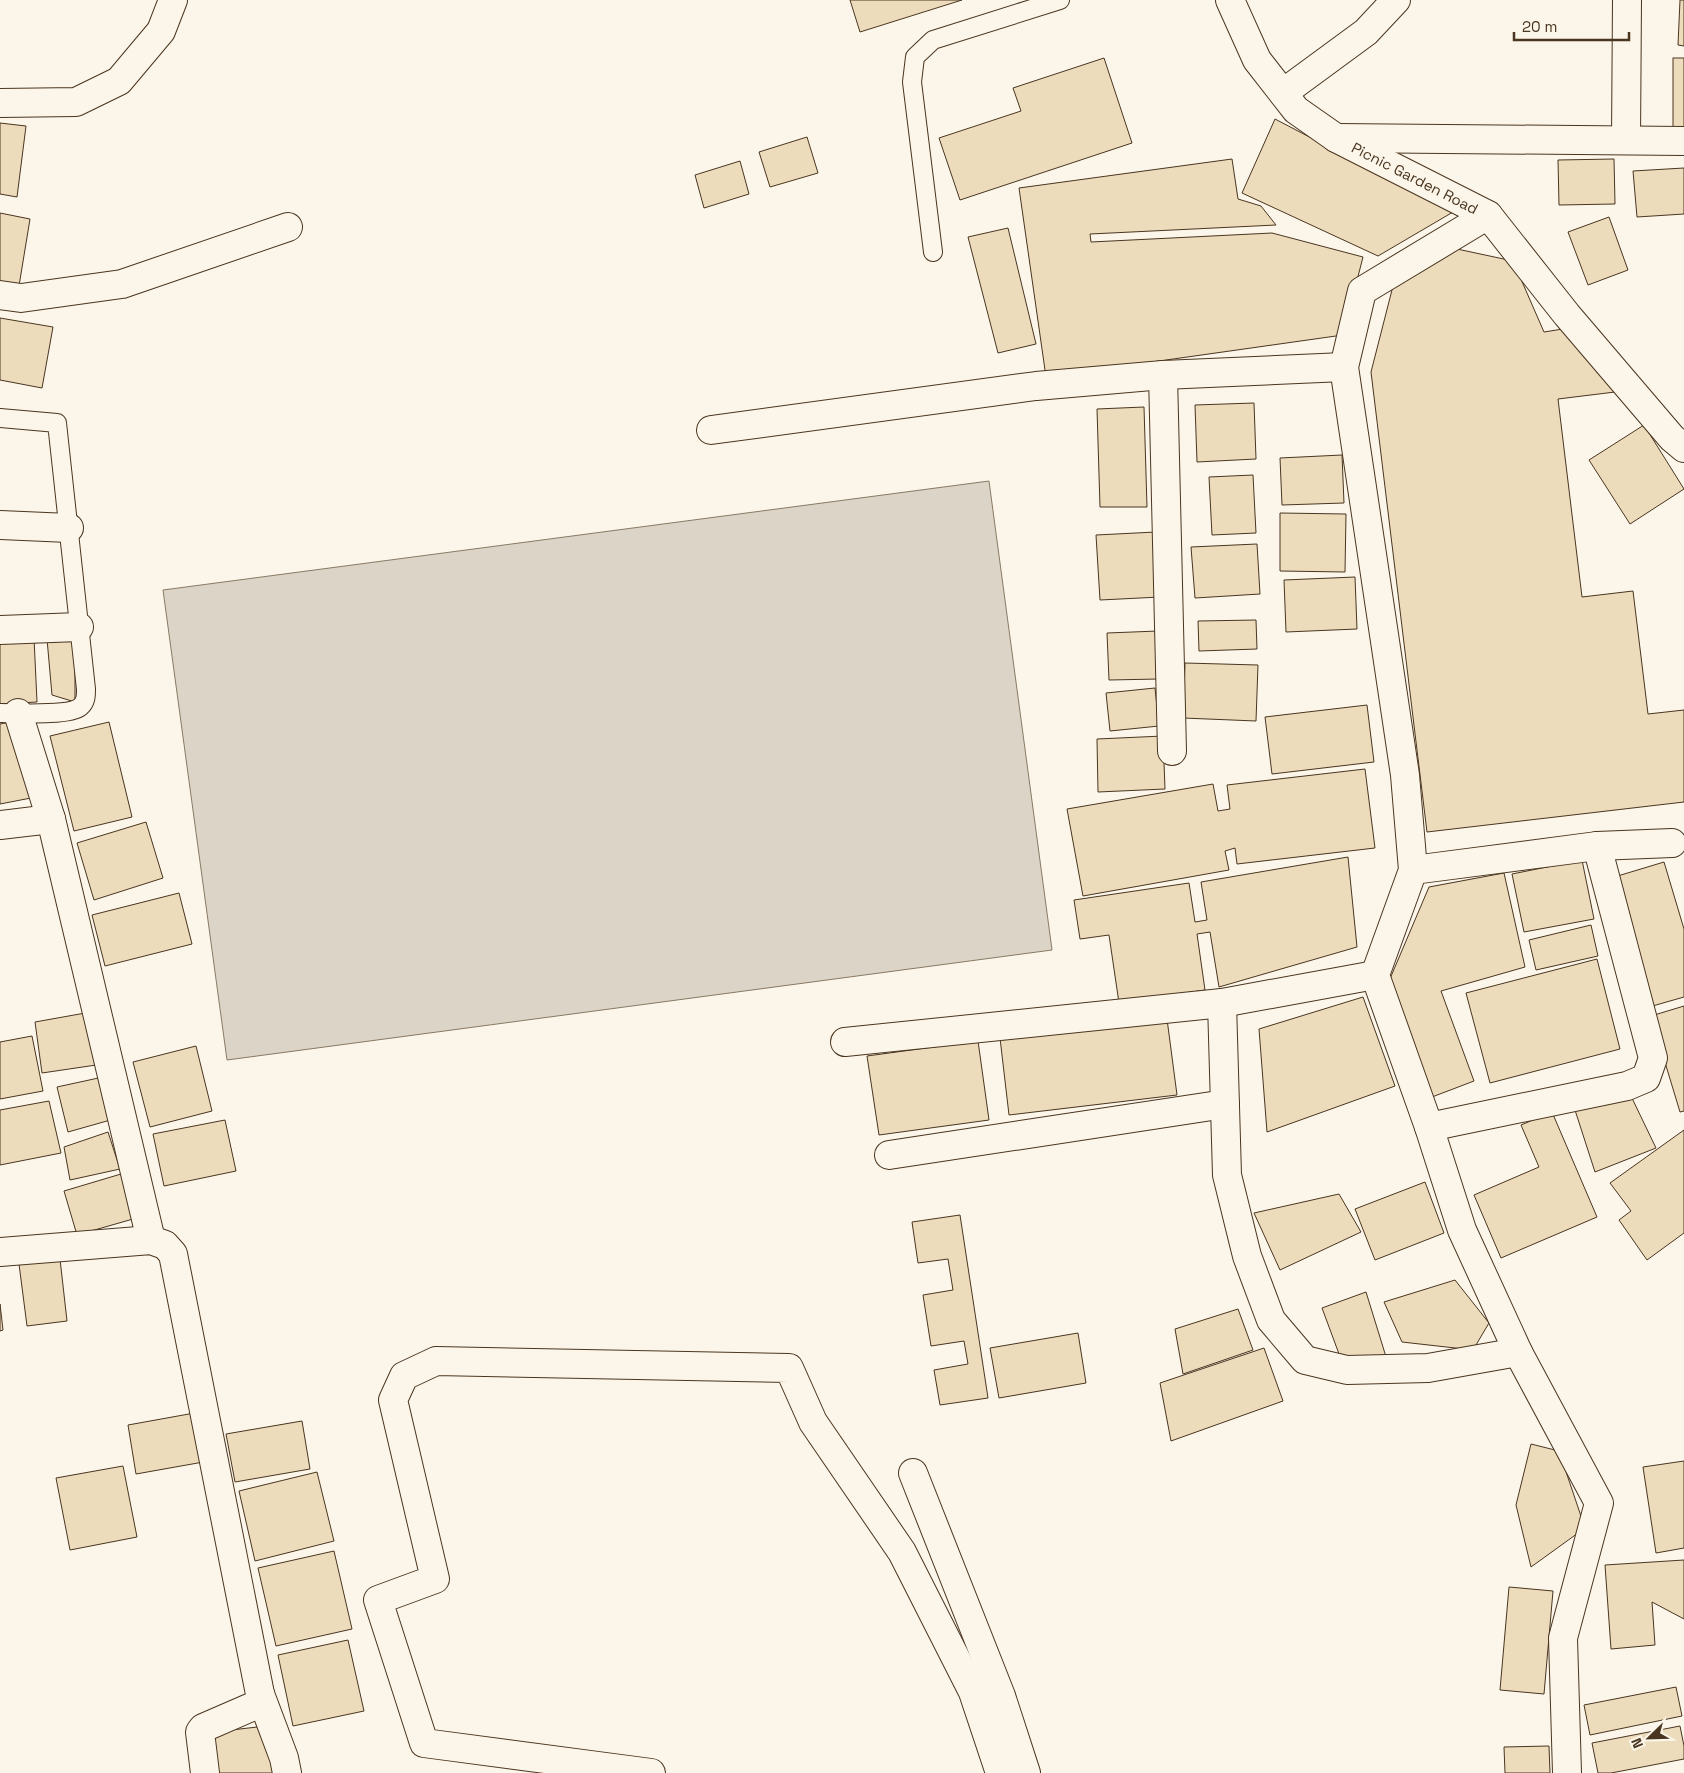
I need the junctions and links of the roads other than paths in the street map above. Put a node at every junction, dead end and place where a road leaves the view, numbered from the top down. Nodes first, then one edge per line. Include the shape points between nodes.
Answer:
1 (173, 0) edge
2 (1060, 0) edge
3 (1230, 0) edge
4 (1396, 0) edge
5 (1627, 0) edge
6 (1283, 94) junction
7 (0, 103) edge
8 (1336, 138) junction
9 (1626, 139) junction
10 (1684, 141) edge
11 (1488, 214) junction
12 (288, 227) dead end
13 (933, 252) dead end
14 (0, 295) edge
15 (1344, 367) junction
16 (1163, 375) junction
17 (0, 418) edge
18 (711, 430) dead end
19 (1684, 448) edge
20 (0, 525) edge
21 (69, 528) junction
22 (80, 627) junction
23 (0, 630) edge
24 (9, 712) edge
25 (1172, 751) dead end
26 (51, 819) junction
27 (0, 825) edge
28 (1672, 843) dead end
29 (1597, 846) junction
30 (1413, 870) junction
31 (1375, 974) junction
32 (1222, 1003) junction
33 (845, 1042) dead end
34 (1225, 1104) junction
35 (1429, 1127) junction
36 (889, 1155) dead end
37 (151, 1240) junction
38 (0, 1252) edge
39 (1518, 1352) junction
40 (913, 1473) dead end
41 (260, 1694) junction
42 (205, 1773) edge
43 (287, 1773) edge
44 (651, 1773) edge
45 (1000, 1773) edge
46 (1026, 1773) edge
47 (1566, 1773) edge

1 - 7 street via 160,31 118,81 76,102
2 - 13 lane via 934,40 915,57 912,82
3 - 6 street, Picnic Garden Road via 1257,60
4 - 6 street via 1366,32
5 - 9 street
6 - 8 street, Picnic Garden Road via 1296,110
8 - 9 street
8 - 11 street, Picnic Garden Road
9 - 10 street
11 - 15 street via 1362,291
11 - 19 street, Picnic Garden Road via 1567,315
12 - 14 street via 122,284 21,298
15 - 16 street
15 - 30 street via 1405,775
16 - 18 street via 1036,386
16 - 25 street
17 - 21 lane via 57,423
20 - 21 street
21 - 22 lane
22 - 23 street
22 - 24 lane via 85,701 73,711
24 - 26 street
26 - 27 street
26 - 37 street
28 - 29 street
29 - 30 street
29 - 35 street via 1653,1058 1646,1078 1618,1088
30 - 31 street
31 - 32 street
31 - 35 street
32 - 33 street
32 - 34 street
34 - 36 street
34 - 39 street via 1227,1175 1247,1256 1271,1320 1305,1360 1347,1370 1428,1368
35 - 39 street via 1462,1230
37 - 38 street
37 - 41 street via 164,1245 173,1254
39 - 47 street via 1599,1503 1563,1638
40 - 46 street via 1001,1696
41 - 42 street via 256,1705 200,1732
41 - 43 street
44 - 45 street via 424,1743 378,1600 435,1579 394,1400 404,1376 436,1361 789,1368 813,1422 902,1552 973,1692

